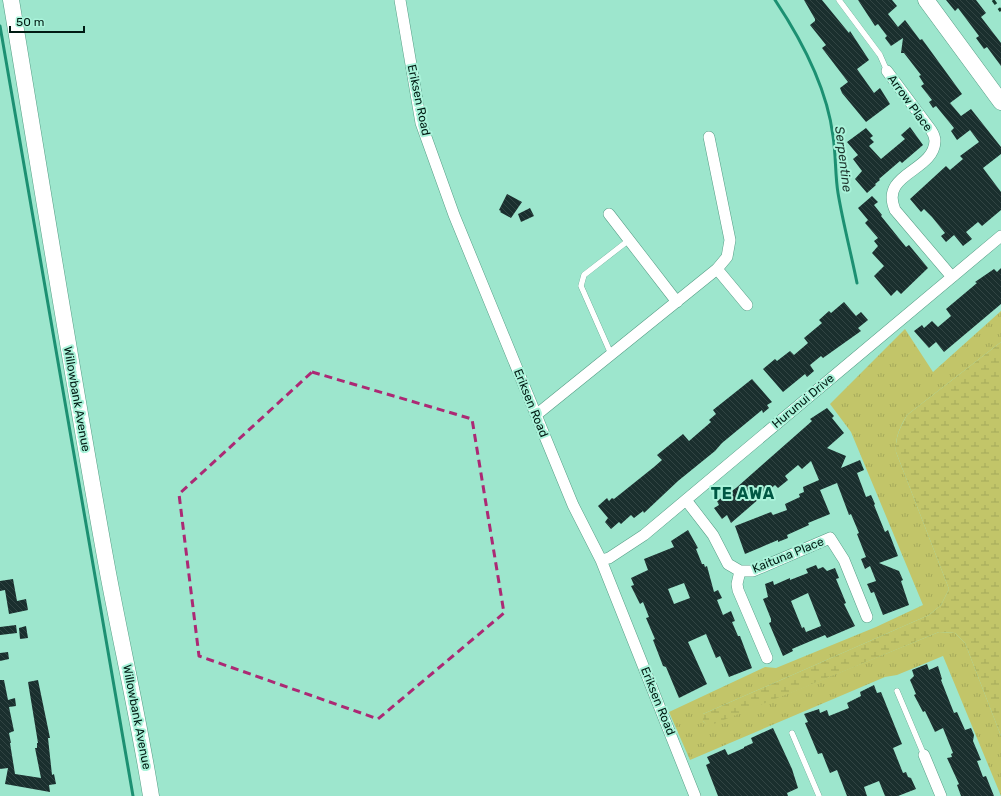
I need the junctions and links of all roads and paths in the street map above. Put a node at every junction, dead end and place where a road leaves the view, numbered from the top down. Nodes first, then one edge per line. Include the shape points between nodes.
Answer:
1 (11, 0) edge
2 (400, 0) edge
3 (839, 0) edge
4 (926, 0) edge
5 (887, 71) joint
6 (1001, 102) edge
7 (709, 137) dead end
8 (609, 214) dead end
9 (1001, 236) edge
10 (629, 240) junction
11 (717, 269) junction
12 (952, 277) junction
13 (677, 302) junction
14 (748, 305) dead end
15 (611, 354) junction
16 (536, 415) junction
17 (686, 500) junction
18 (601, 560) junction
19 (740, 571) junction
20 (867, 617) dead end
21 (767, 658) dead end
22 (897, 691) dead end
23 (792, 733) dead end
24 (924, 755) joint
25 (151, 796) edge
26 (695, 796) edge
27 (818, 796) edge
28 (940, 796) edge

1 - 25 main road, Willowbank Avenue via 56,279 108,575 135,703
2 - 16 street, Eriksen Road via 421,123 454,215
3 - 5 lane, Arrow Place via 880,55
4 - 6 main road
5 - 12 street, Arrow Place via 931,130 935,141 933,150 927,158 895,186 892,201 895,210
7 - 11 street via 730,240 727,257
8 - 10 street
9 - 12 street, Hurunui Drive
10 - 13 street
10 - 15 lane via 584,275 581,286
11 - 13 street
11 - 14 street
12 - 17 street, Hurunui Drive
13 - 15 street
15 - 16 street
16 - 18 street, Eriksen Road via 573,505
17 - 18 street, Hurunui Drive via 629,546
17 - 19 street, Kaituna Place via 713,535 728,564
18 - 26 street, Eriksen Road
19 - 20 street, Kaituna Place via 753,570 830,538 844,560
19 - 21 street via 738,590
22 - 24 lane
23 - 27 lane
24 - 28 street

